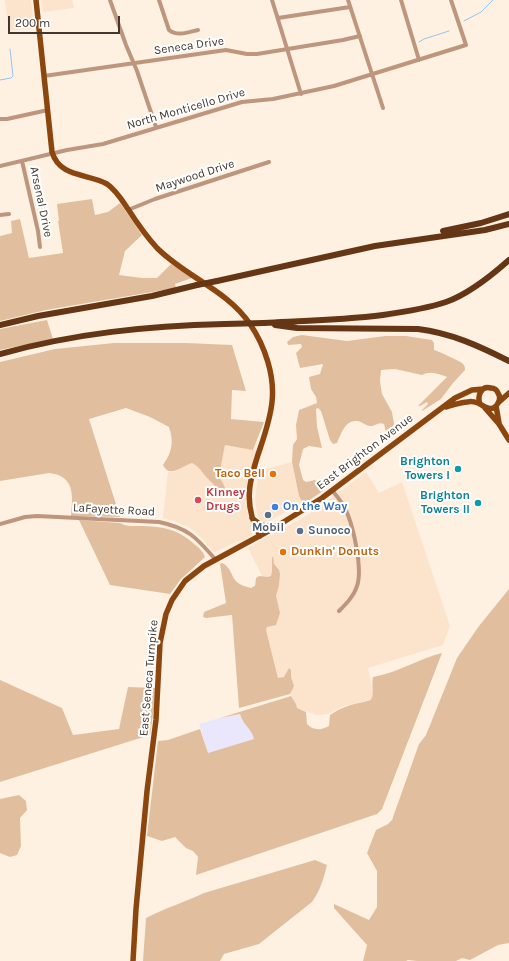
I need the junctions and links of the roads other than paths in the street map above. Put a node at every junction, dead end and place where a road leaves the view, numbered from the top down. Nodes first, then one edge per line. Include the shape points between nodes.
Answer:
1 (36, 0) edge
2 (110, 0) edge
3 (159, 0) edge
4 (272, 0) edge
5 (348, 0) edge
6 (401, 0) edge
7 (451, 0) edge
8 (350, 7) junction
9 (278, 18) junction
10 (198, 30) dead end
11 (360, 36) junction
12 (287, 48) junction
13 (418, 60) junction
14 (134, 64) junction
15 (371, 75) junction
16 (44, 76) junction
17 (301, 94) junction
18 (383, 108) dead end
19 (48, 110) junction
20 (0, 119) edge
21 (156, 127) junction
22 (53, 154) junction
23 (22, 161) junction
24 (269, 162) dead end
25 (0, 166) edge
26 (128, 210) junction
27 (9, 214) dead end
28 (509, 214) edge
29 (0, 215) edge
30 (509, 224) edge
31 (40, 247) dead end
32 (327, 257) junction
33 (509, 260) edge
34 (264, 323) junction
35 (0, 325) edge
36 (0, 354) edge
37 (509, 361) edge
38 (483, 389) junction
39 (497, 391) junction
40 (509, 392) edge
41 (480, 404) junction
42 (497, 405) junction
43 (444, 408) junction
44 (486, 408) junction
45 (499, 424) junction
46 (509, 440) edge
47 (332, 490) junction
48 (252, 517) junction
49 (0, 524) edge
50 (279, 525) junction
51 (260, 536) junction
52 (215, 559) junction
53 (339, 611) dead end
54 (134, 961) edge

1 - 16 main road
2 - 14 street
3 - 10 street via 171,32 179,34
4 - 9 street
5 - 8 street
6 - 13 street
7 - 13 street, North Monticello Drive via 466,45
8 - 9 street
8 - 11 street
9 - 12 street
11 - 12 street, Seneca Drive
11 - 15 street
12 - 14 street, Seneca Drive via 257,54 226,50
12 - 17 street
13 - 15 street, North Monticello Drive
14 - 16 street, Seneca Drive
14 - 21 street
15 - 17 street, North Monticello Drive
15 - 18 street
16 - 19 main road
17 - 21 street, North Monticello Drive via 242,102
19 - 20 street
19 - 22 main road
21 - 22 street, North Monticello Drive via 103,144
22 - 23 street, North Monticello Drive
22 - 26 main road via 62,167 108,185
23 - 25 street, North Monticello Drive
23 - 31 street, Arsenal Drive
24 - 26 street, Maywood Drive
26 - 48 main road via 144,233 162,252 234,305 260,340 273,389 266,429 251,476 249,493
27 - 29 street
28 - 32 highway via 464,227 356,247
30 - 32 highway via 485,230 401,241
32 - 35 highway, bridge via 152,296
33 - 34 highway via 458,296 446,302 408,312
34 - 36 highway, bridge via 115,331 68,338
34 - 37 highway via 297,328 434,331 477,345
38 - 39 main road via 490,387
38 - 41 main road via 479,394
38 - 43 main road, East Brighton Avenue via 463,394
39 - 40 main road
39 - 42 main road via 500,397
40 - 42 main road
41 - 43 main road via 467,402
41 - 44 main road
42 - 44 main road
42 - 45 main road
43 - 47 main road, East Brighton Avenue
44 - 45 main road
45 - 46 main road
47 - 50 main road, East Brighton Avenue
47 - 53 street via 348,516 359,569 354,593
48 - 50 main road via 263,526
48 - 51 main road
49 - 52 street, LaFayette Road via 37,516 158,522 174,525 186,531 201,542
50 - 51 main road, East Brighton Avenue
51 - 52 main road, East Seneca Turnpike
52 - 54 main road, East Seneca Turnpike via 196,571 179,589 162,626 157,715 136,909

